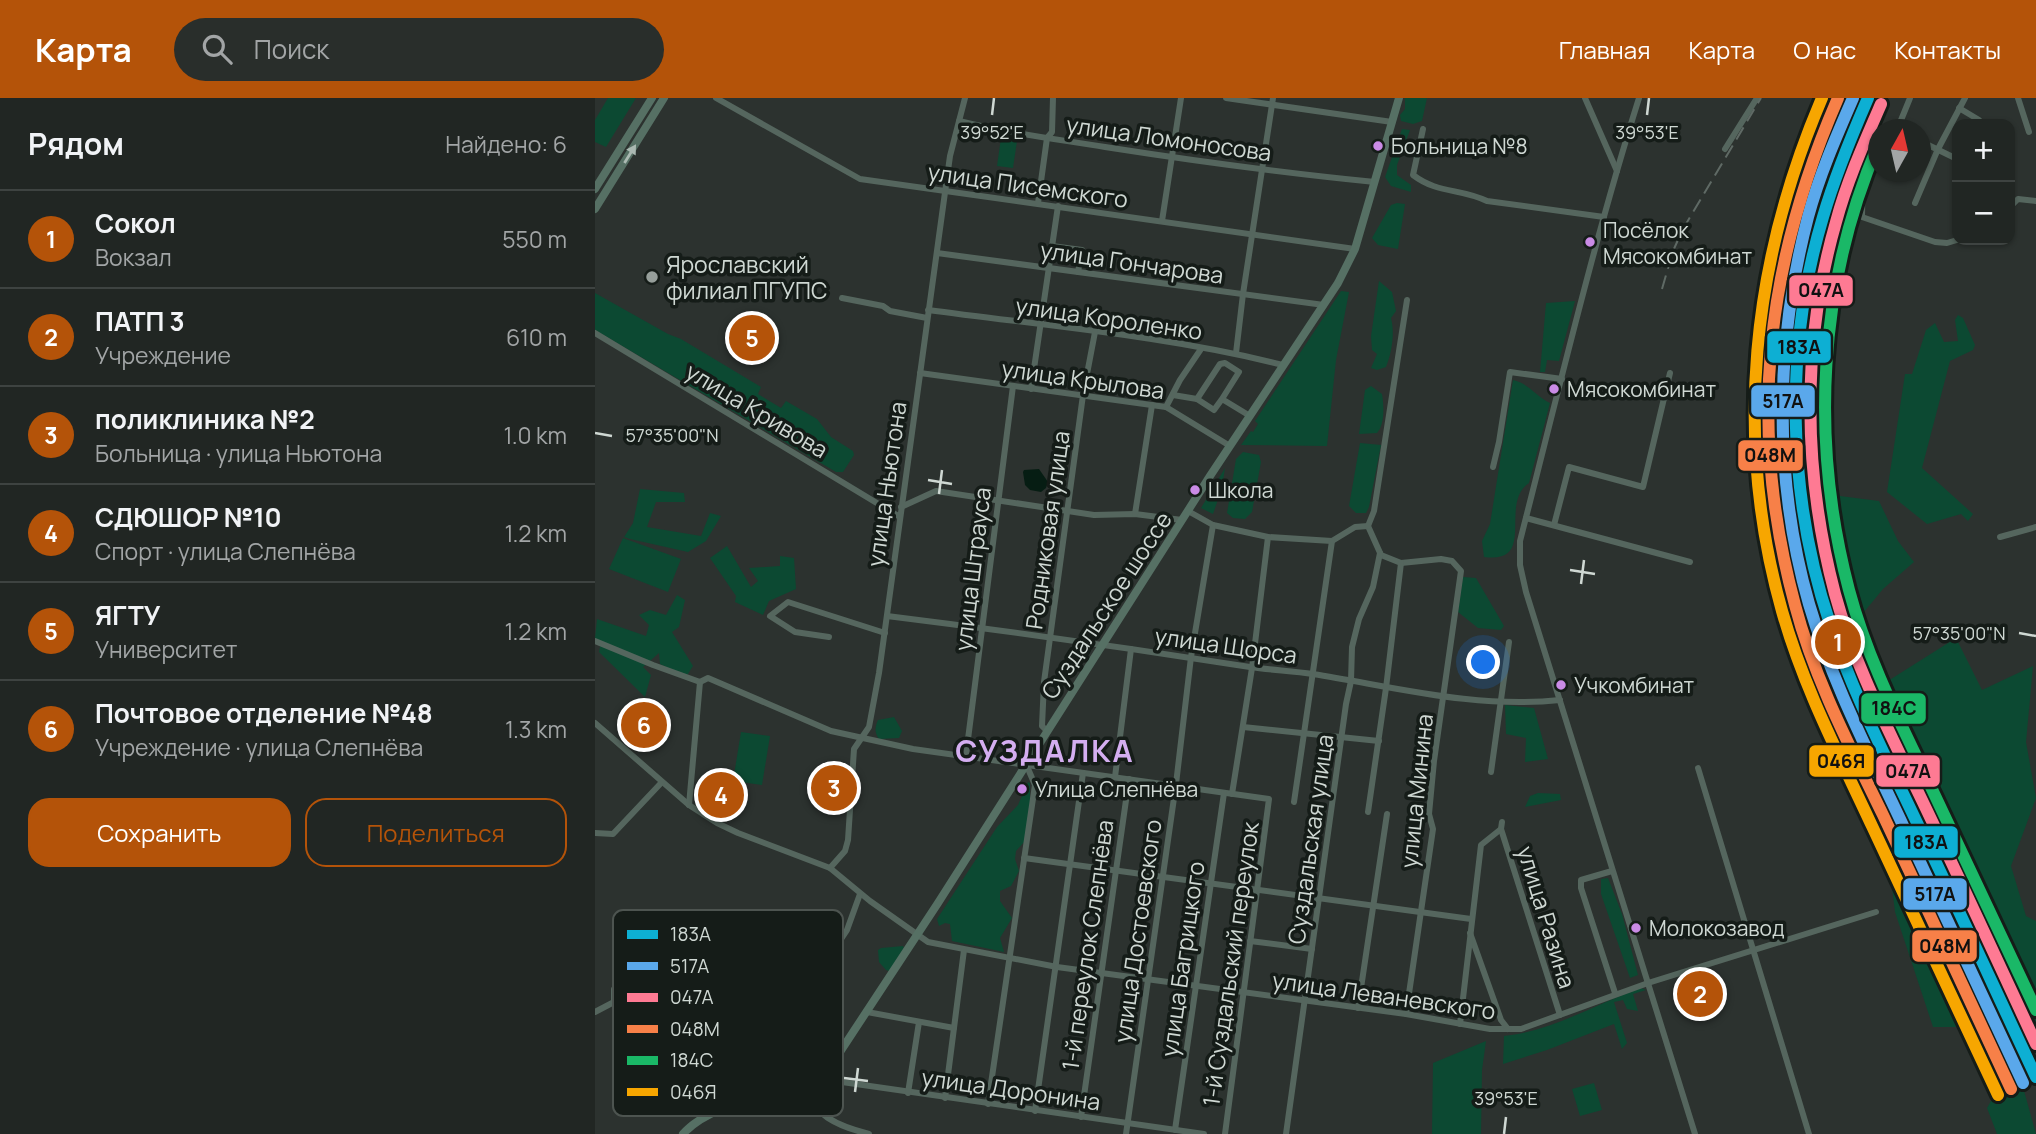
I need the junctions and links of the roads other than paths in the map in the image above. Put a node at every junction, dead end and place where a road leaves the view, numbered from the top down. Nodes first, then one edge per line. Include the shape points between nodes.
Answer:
1 (652, 98) edge
2 (664, 98) edge
3 (716, 98) edge
4 (965, 98) edge
5 (1053, 98) edge
6 (1181, 98) edge
7 (1226, 98) edge
8 (1399, 98) edge
9 (1585, 98) edge
10 (1639, 98) edge
11 (1757, 98) edge
12 (1910, 98) edge
13 (1965, 98) edge
14 (2018, 98) edge
15 (1273, 101) edge
16 (1959, 108) junction
17 (1902, 119) edge
18 (1977, 119) edge
19 (959, 121) junction
20 (1392, 122) junction
21 (1423, 128) dead end
22 (2029, 132) dead end
23 (1047, 138) junction
24 (1868, 145) edge
25 (1931, 146) edge
26 (1725, 149) dead end
27 (1938, 149) junction
28 (1952, 156) edge
29 (1170, 157) junction
30 (1262, 170) junction
31 (1617, 171) junction
32 (1375, 182) junction
33 (595, 190) edge
34 (945, 191) junction
35 (2036, 201) edge
36 (1038, 203) junction
37 (1915, 203) dead end
38 (2015, 203) edge
39 (1058, 206) junction
40 (595, 209) edge
41 (1604, 217) junction
42 (1161, 221) junction
43 (1254, 233) junction
44 (1952, 242) edge
45 (1052, 246) junction
46 (1355, 248) junction
47 (937, 253) junction
48 (1048, 268) junction
49 (1078, 272) junction
50 (1243, 294) junction
51 (842, 298) dead end
52 (1407, 300) dead end
53 (1324, 305) junction
54 (928, 314) junction
55 (1041, 324) junction
56 (1095, 332) junction
57 (595, 333) edge
58 (1201, 349) junction
59 (1233, 353) junction
60 (1225, 363) junction
61 (1283, 365) junction
62 (920, 373) junction
63 (1670, 373) dead end
64 (1562, 379) junction
65 (1013, 386) junction
66 (1031, 389) junction
67 (1083, 395) junction
68 (1173, 395) junction
69 (1197, 399) junction
70 (1222, 399) junction
71 (1152, 405) junction
72 (1166, 407) junction
73 (1249, 416) junction
74 (1230, 446) junction
75 (1493, 467) dead end
76 (998, 500) junction
77 (901, 507) junction
78 (1066, 511) junction
79 (1188, 511) junction
80 (1135, 514) junction
81 (900, 517) junction
82 (1526, 518) junction
83 (1182, 520) junction
84 (1213, 525) junction
85 (1554, 525) junction
86 (1369, 526) junction
87 (2036, 527) edge
88 (1268, 537) junction
89 (2000, 537) dead end
90 (1332, 541) junction
91 (1380, 553) junction
92 (1690, 562) dead end
93 (1401, 563) junction
94 (887, 616) junction
95 (983, 628) junction
96 (885, 633) junction
97 (829, 637) dead end
98 (1050, 637) junction
99 (595, 641) edge
100 (1509, 642) dead end
101 (1104, 644) junction
102 (1131, 649) junction
103 (1191, 657) junction
104 (1252, 667) junction
105 (1311, 674) junction
106 (1351, 681) junction
107 (700, 682) junction
108 (1386, 688) junction
109 (1444, 697) junction
110 (1560, 700) junction
111 (1500, 703) junction
112 (595, 723) edge
113 (1243, 727) junction
114 (1047, 732) junction
115 (1304, 732) junction
116 (1342, 737) junction
117 (860, 738) junction
118 (1378, 741) junction
119 (966, 755) junction
120 (1026, 764) junction
121 (1698, 768) dead end
122 (1491, 772) dead end
123 (1083, 773) junction
124 (1115, 777) junction
125 (1129, 779) junction
126 (661, 782) junction
127 (1176, 784) junction
128 (1228, 793) junction
129 (1294, 802) dead end
130 (689, 805) junction
131 (1368, 812) dead end
132 (1387, 814) dead end
133 (595, 833) edge
134 (1024, 858) junction
135 (1070, 865) junction
136 (830, 868) junction
137 (1115, 871) junction
138 (1612, 871) junction
139 (1161, 878) junction
140 (1210, 884) junction
141 (1257, 891) junction
142 (860, 894) junction
143 (1319, 898) junction
144 (1374, 906) junction
145 (1421, 912) junction
146 (1876, 912) dead end
147 (1471, 919) junction
148 (1469, 931) junction
149 (843, 935) edge
150 (917, 936) junction
151 (1251, 941) junction
152 (1312, 949) junction
153 (964, 950) junction
154 (1752, 951) junction
155 (1008, 959) junction
156 (1057, 967) junction
157 (1100, 972) junction
158 (1147, 979) junction
159 (1648, 982) junction
160 (1196, 986) junction
161 (1244, 992) junction
162 (1615, 993) junction
163 (1304, 1001) junction
164 (613, 1003) edge
165 (1358, 1008) junction
166 (867, 1012) junction
167 (595, 1013) edge
168 (1406, 1014) junction
169 (1560, 1015) junction
170 (919, 1022) junction
171 (1460, 1024) junction
172 (954, 1028) junction
173 (1508, 1029) junction
174 (843, 1048) edge
175 (843, 1083) edge
176 (908, 1093) junction
177 (945, 1098) junction
178 (988, 1104) junction
179 (1035, 1111) junction
180 (707, 1116) edge
181 (826, 1116) edge
182 (1081, 1117) junction
183 (1127, 1123) junction
184 (1175, 1130) junction
185 (683, 1134) edge
186 (869, 1134) edge
187 (1126, 1134) edge
188 (1204, 1134) edge
189 (1225, 1134) edge
190 (1286, 1134) edge
191 (1695, 1134) edge
192 (1809, 1134) edge

1 - 33 main road
40 -> 2 main road
3 - 34 street, улица Писемского via 860,178
4 - 19 street, улица Ньютона
5 - 23 street via 1052,132
6 - 29 street
7 - 15 street
8 - 20 main road, Суздальское шоссе
9 - 31 street
10 - 31 street
11 - 26 street
12 - 17 street
13 - 16 street
14 - 22 street
15 - 20 street
15 - 30 street
16 - 18 street
16 - 27 street
19 - 23 street, улица Ломоносова
19 - 34 street, улица Ньютона
20 - 32 main road, Суздальское шоссе
21 - 41 street via 1413,175 1425,184 1470,192 1487,201
23 - 29 street, улица Ломоносова
23 - 36 street
24 - 44 street via 1863,154 1862,217 1935,242
25 - 27 street
27 - 28 street
27 - 37 street
29 - 30 street, улица Ломоносова
29 - 42 street
30 - 32 street, улица Ломоносова
30 - 43 street
31 - 41 street
32 - 46 main road, Суздальское шоссе
34 - 36 street, улица Писемского
34 - 47 street, улица Ньютона
35 - 38 street
36 - 39 street, улица Писемского
39 - 42 street, улица Писемского
39 - 45 street
41 - 64 street
42 - 43 street, улица Писемского
43 - 46 street, улица Писемского
43 - 50 street
45 - 48 street
45 - 49 street via 1082,250
46 - 53 main road, Суздальское шоссе
47 - 48 street, улица Гончарова
47 - 54 street, улица Ньютона
48 - 49 street, улица Гончарова
48 - 55 street
49 - 50 street, улица Гончарова
50 - 53 street, улица Гончарова
50 - 59 street
51 - 54 street, улица Короленко via 890,311
52 - 86 street
53 - 61 main road, Суздальское шоссе
54 - 55 street, улица Короленко
54 - 62 street, улица Ньютона
55 - 56 street, улица Короленко
55 - 66 street
56 - 58 street, улица Короленко
56 - 67 street, Родниковая улица
57 - 81 street, улица Кривова
58 - 59 street, улица Короленко
58 - 68 street
59 - 60 street
59 - 61 street, улица Короленко
60 - 69 street
60 - 70 street via 1239,372
61 - 73 main road, Суздальское шоссе
62 - 65 street, улица Крылова
62 - 77 street, улица Ньютона
63 - 85 street via 1643,487 1569,467
64 - 75 street via 1510,372
64 - 82 street
65 - 66 street, улица Крылова
65 - 76 street, улица Штрауса
66 - 67 street, улица Крылова
67 - 71 street, улица Крылова
67 - 78 street, Родниковая улица
68 - 69 street
68 - 72 street
69 - 70 street via 1214,410
70 - 73 street
71 - 72 street, улица Крылова
71 - 80 street
72 - 74 street, улица Крылова
73 - 74 main road, Суздальское шоссе
74 - 79 main road, Суздальское шоссе
76 - 77 street via 936,491
76 - 78 street
76 - 95 street, улица Штрауса
77 - 81 street, улица Ньютона
78 - 80 street
78 - 98 street, Родниковая улица
79 - 83 main road, Суздальское шоссе
79 - 84 street
80 - 83 street
81 - 94 street, улица Ньютона
82 - 85 street
82 - 110 street via 1520,565
83 - 101 main road, Суздальское шоссе
84 - 88 street
84 - 103 street, улица Достоевского
85 - 92 street
86 - 90 street via 1355,527
86 - 91 street
87 - 89 street
88 - 90 street
88 - 104 street, улица Багрицкого
90 - 105 street
91 - 93 street
91 - 106 street, Суздальская улица via 1352,647
93 - 108 street
93 - 109 street, улица Минина via 1441,559 1453,561 1461,571
94 - 95 street, улица Щорса
94 - 96 street, улица Ньютона
95 - 98 street, улица Щорса
95 - 119 street, улица Штрауса
96 - 97 street via 787,602 770,616 795,632
96 - 117 street, улица Ньютона via 869,727
98 - 101 street, улица Щорса
98 - 114 street, Родниковая улица via 1042,726
99 - 107 street
100 - 111 street
101 - 102 street, улица Щорса
101 - 114 main road, Суздальское шоссе
102 - 103 street, улица Щорса
102 - 124 street
103 - 104 street, улица Щорса
103 - 127 street, улица Достоевского
104 - 105 street, улица Щорса
104 - 113 street, улица Багрицкого
105 - 106 street, улица Щорса
105 - 115 street
106 - 108 street, улица Щорса
106 - 116 street, Суздальская улица
107 - 117 street via 708,678
107 - 130 street
108 - 109 street, улица Щорса
108 - 118 street
109 - 111 street, улица Щорса
109 - 145 street, улица Минина
110 - 111 street, улица Щорса
110 - 138 street
111 - 122 street
112 - 126 street
113 - 115 street
113 - 128 street, улица Багрицкого
114 - 120 main road, Суздальское шоссе
115 - 116 street
115 - 129 street
116 - 118 street
116 - 143 street, Суздальская улица
117 - 119 street
117 - 136 street, улица Ньютона via 854,749 848,840
118 - 131 street
119 - 120 street
120 - 123 street
120 - 134 street via 1035,785
120 - 150 main road, Суздальское шоссе
121 - 154 street
123 - 124 street
123 - 135 street
124 - 125 street
125 - 127 street
125 - 137 street, 1-й переулок Слепнёва
126 - 130 street
126 - 133 street via 613,834
127 - 128 street
127 - 139 street, улица Достоевского
128 - 140 street, улица Багрицкого
128 - 141 street, 1-й Суздальский переулок via 1269,799
130 - 136 street via 738,833
132 - 144 street
134 - 135 street
134 - 155 street
135 - 137 street
135 - 156 street
136 - 142 street, улица Леваневского
137 - 139 street
137 - 157 street, 1-й переулок Слепнёва
138 - 159 street
138 - 162 street via 1581,880 1581,888
139 - 140 street
139 - 158 street, улица Достоевского
140 - 141 street
140 - 160 street, улица Багрицкого
141 - 143 street
141 - 151 street, 1-й Суздальский переулок
142 - 149 street
142 - 150 street, улица Леваневского
143 - 144 street
143 - 152 street, Суздальская улица
144 - 145 street
144 - 165 street
145 - 147 street
145 - 168 street, улица Минина
146 - 154 street, улица Леваневского
147 - 148 street
147 - 169 street, улица Разина via 1481,845 1502,825
148 - 171 street
148 - 173 street
150 - 153 street, улица Леваневского
150 - 166 main road, Суздальское шоссе
151 - 152 street
151 - 161 street, 1-й Суздальский переулок
152 - 163 street, Суздальская улица
153 - 155 street, улица Леваневского
153 - 172 street
154 - 159 street, улица Леваневского
154 - 192 street
155 - 156 street, улица Леваневского
155 - 178 street
156 - 157 street, улица Леваневского
156 - 179 street
157 - 158 street, улица Леваневского
157 - 182 street, 1-й переулок Слепнёва
158 - 160 street, улица Леваневского
158 - 183 street, улица Достоевского
159 - 162 street, улица Леваневского
159 - 191 street
160 - 161 street, улица Леваневского
160 - 184 street, улица Багрицкого
161 - 163 street, улица Леваневского
161 - 189 street, 1-й Суздальский переулок
162 - 169 street, улица Леваневского
163 - 165 street, улица Леваневского
163 - 190 street, Суздальская улица
164 - 167 street
165 - 168 street, улица Леваневского
166 - 170 street
166 - 174 main road, Суздальское шоссе
168 - 171 street, улица Леваневского
169 - 173 street, улица Леваневского
170 - 172 street
170 - 176 street
171 - 173 street, улица Леваневского
172 - 177 street
175 - 176 street, улица Доронина
176 - 177 street, улица Доронина
177 - 178 street, улица Доронина
178 - 179 street, улица Доронина
179 - 182 street, улица Доронина
180 - 185 main road
181 - 186 street
182 - 183 street, улица Доронина
183 - 184 street, улица Доронина
183 - 187 street, улица Достоевского
184 - 188 street, улица Доронина

